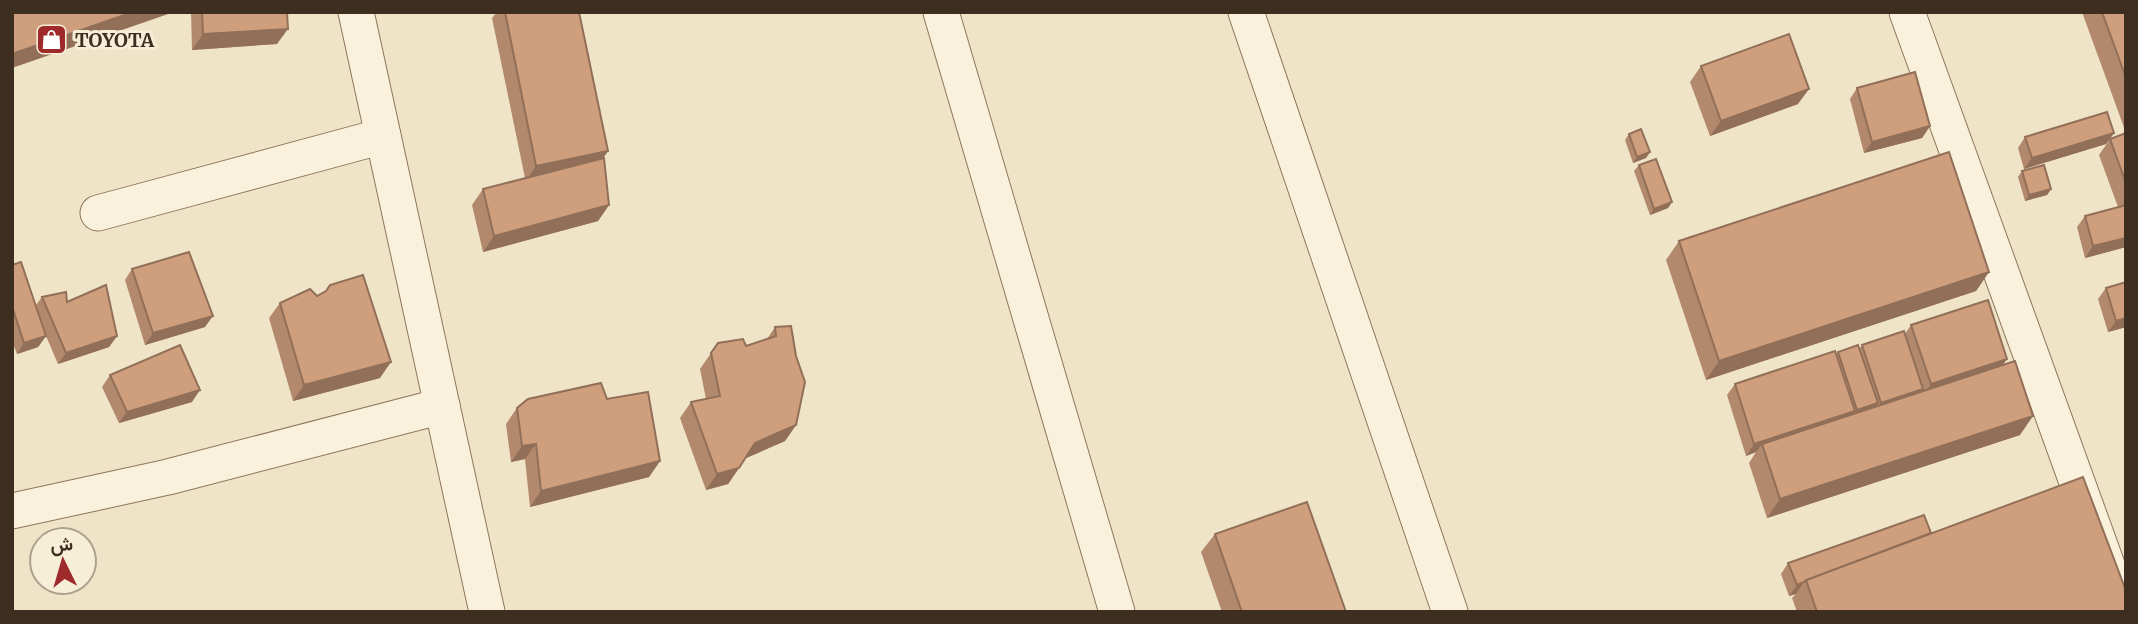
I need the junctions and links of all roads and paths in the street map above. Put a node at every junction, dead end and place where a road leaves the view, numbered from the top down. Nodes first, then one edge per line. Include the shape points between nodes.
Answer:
1 (356, 12) edge
2 (941, 12) edge
3 (1246, 12) edge
4 (1907, 12) edge
5 (383, 136) junction
6 (98, 213) dead end
7 (442, 406) junction
8 (12, 511) edge
9 (487, 612) edge
10 (1117, 612) edge
11 (1450, 612) edge
12 (2124, 612) edge

1 - 5 street
2 - 10 street
3 - 11 street
4 - 12 street
5 - 6 street
5 - 7 street
7 - 8 street via 168,477
7 - 9 street

